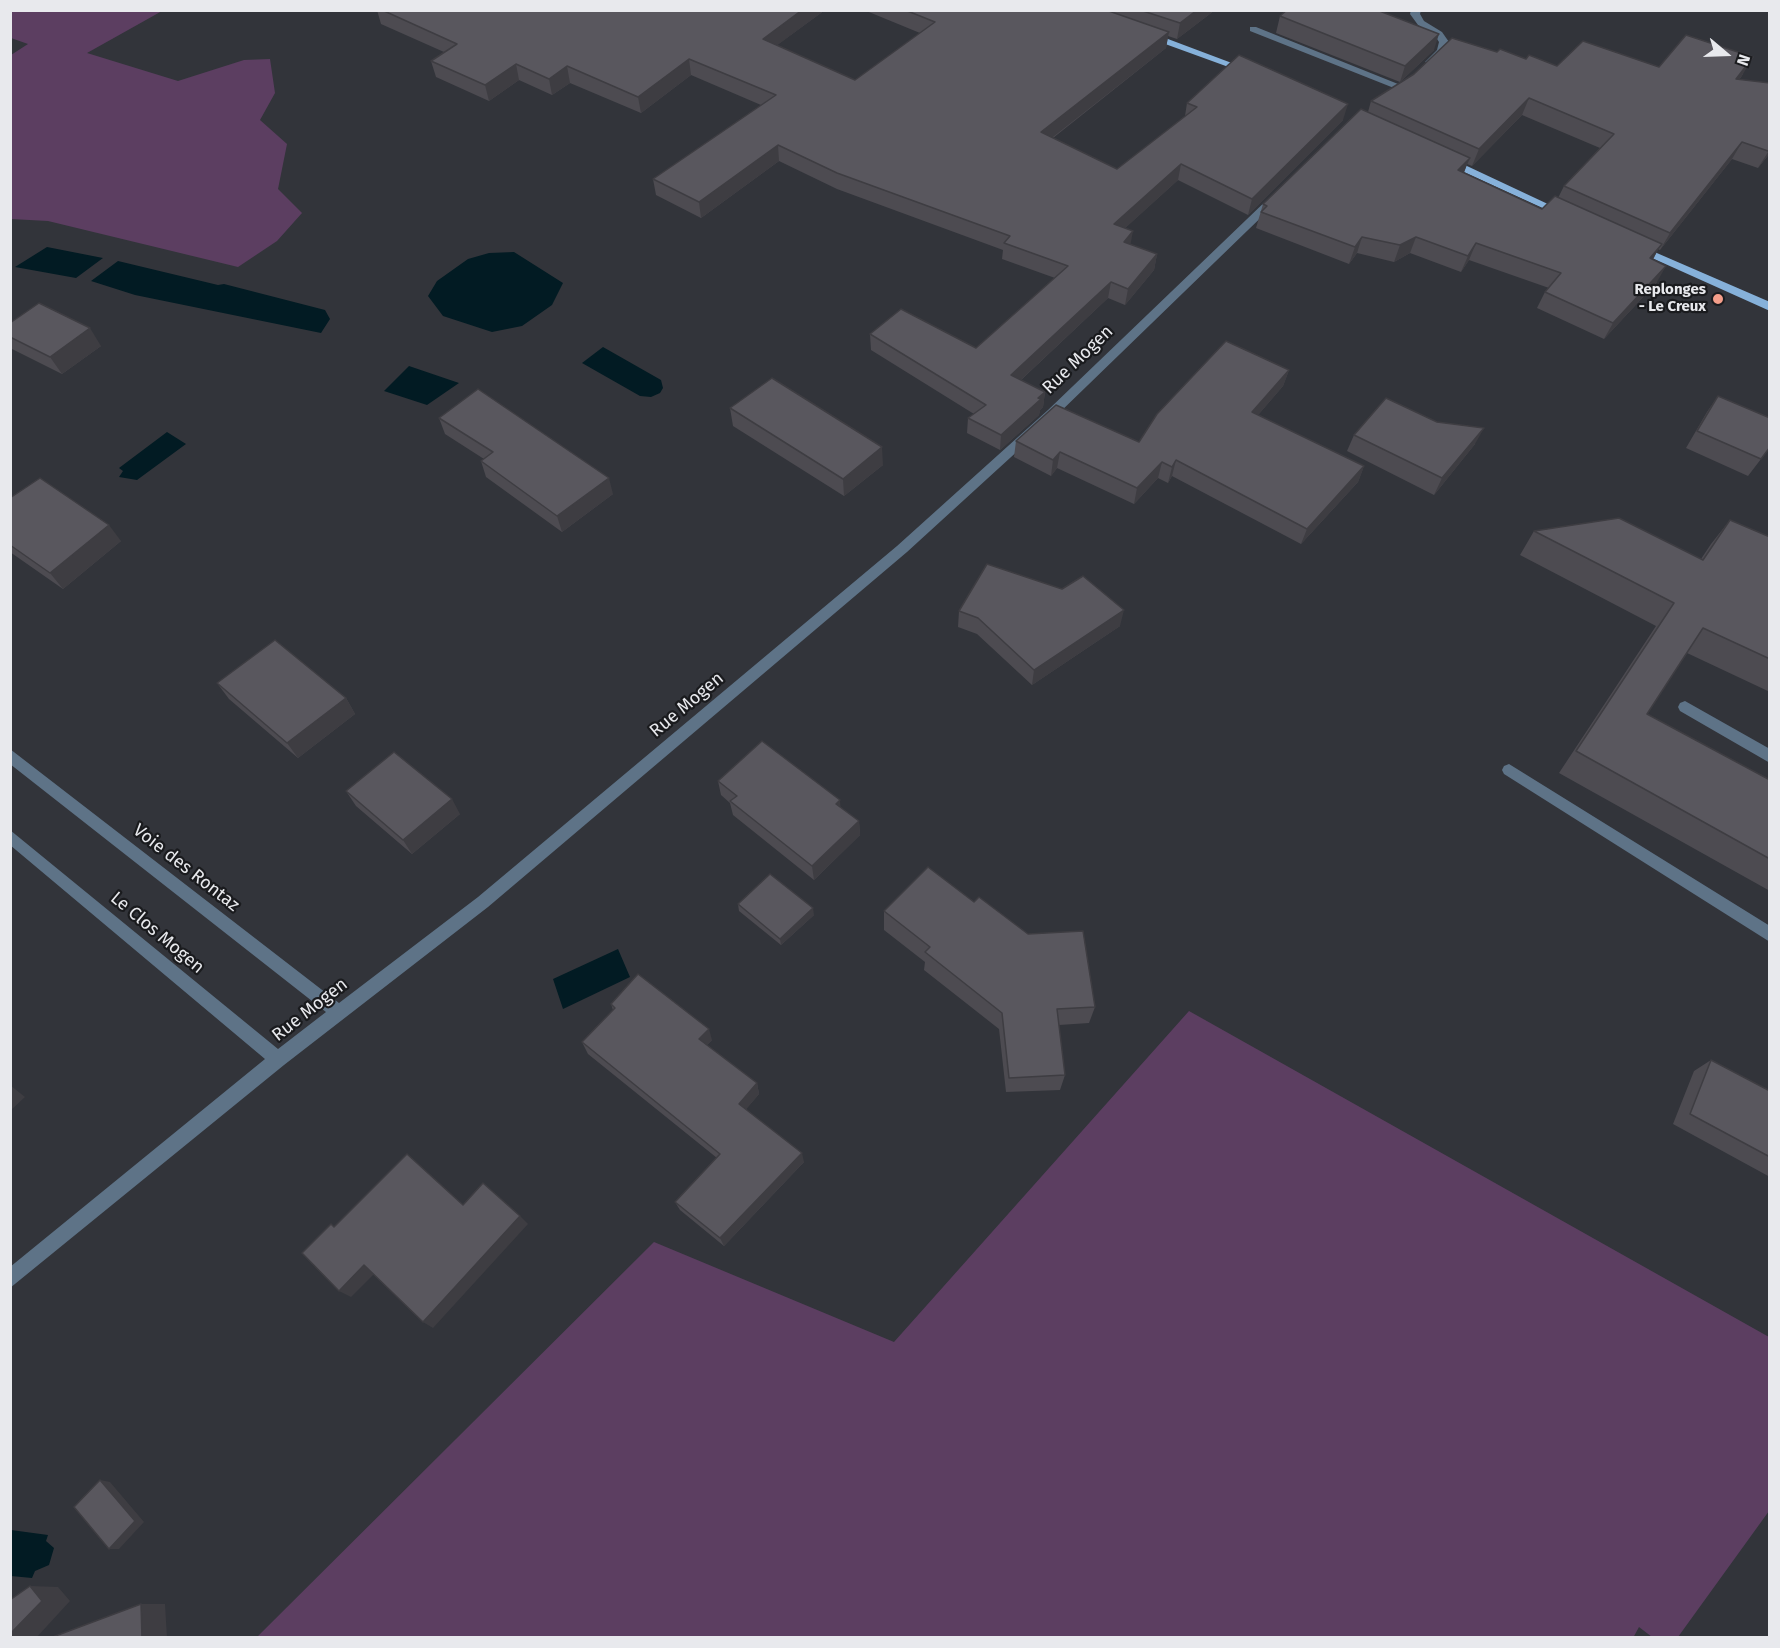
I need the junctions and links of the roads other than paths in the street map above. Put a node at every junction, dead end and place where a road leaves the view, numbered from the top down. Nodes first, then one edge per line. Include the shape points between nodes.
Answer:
1 (1416, 10) edge
2 (1253, 28) dead end
3 (1135, 31) edge
4 (1425, 67) edge
5 (1261, 76) edge
6 (1393, 95) edge
7 (1440, 158) edge
8 (1286, 187) edge
9 (1571, 218) edge
10 (1626, 242) edge
11 (1770, 307) edge
12 (1685, 707) dead end
13 (10, 754) edge
14 (1770, 757) edge
15 (1509, 770) dead end
16 (10, 836) edge
17 (1770, 934) edge
18 (338, 1012) junction
19 (278, 1059) junction
20 (10, 1279) edge

1 - 4 street via 1421,23 1444,42 1442,51
2 - 6 street via 1406,85
3 - 5 main road
7 - 9 main road
8 - 18 street, Rue Mogen via 1052,412 902,549 483,902
10 - 11 main road
12 - 14 street
13 - 18 street, Voie des Rontaz
15 - 17 street
16 - 19 street, Le Clos Mogen
18 - 19 street, Rue Mogen
19 - 20 street, Rue Mogen

